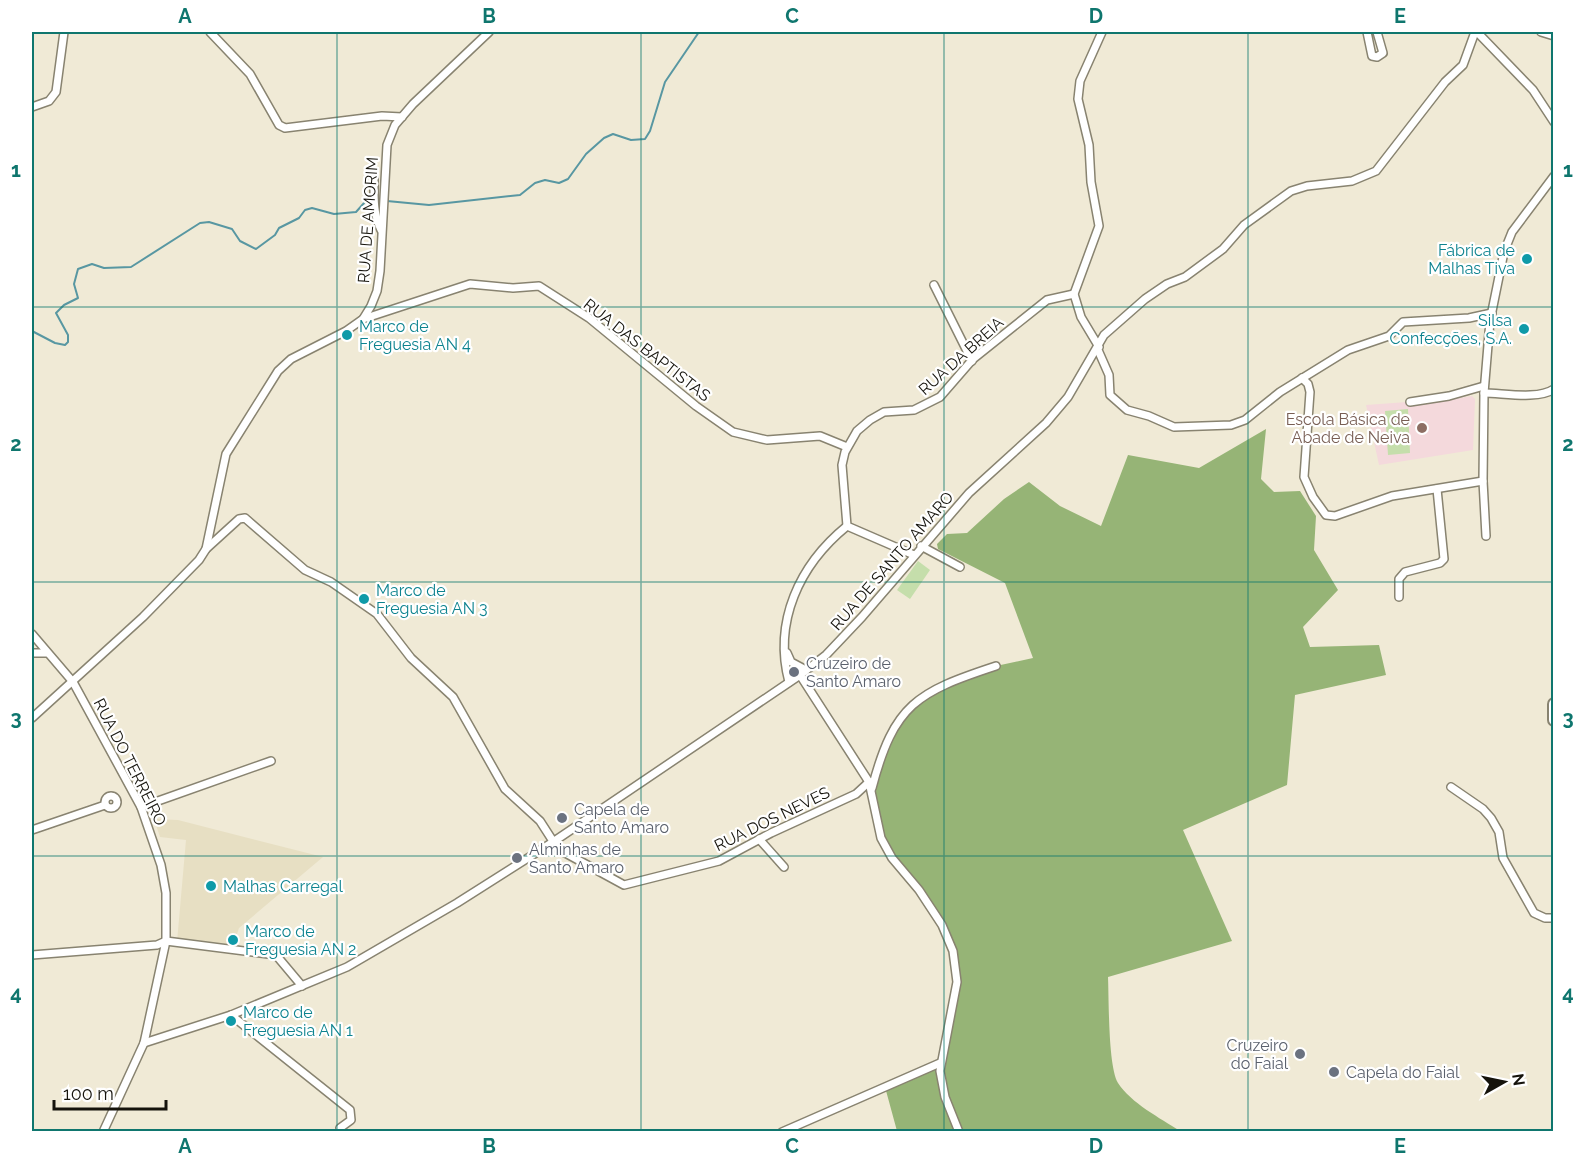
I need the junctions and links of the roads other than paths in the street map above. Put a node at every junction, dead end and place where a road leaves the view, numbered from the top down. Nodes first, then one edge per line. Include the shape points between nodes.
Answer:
1 (64, 32) edge
2 (210, 32) edge
3 (489, 32) edge
4 (1102, 32) edge
5 (1367, 32) edge
6 (1377, 32) edge
7 (1476, 32) edge
8 (1541, 32) edge
9 (1554, 36) edge
10 (32, 107) edge
11 (402, 117) junction
12 (1554, 122) edge
13 (1554, 176) edge
14 (374, 177) dead end
15 (383, 232) junction
16 (933, 285) dead end
17 (1074, 294) junction
18 (1492, 313) junction
19 (363, 319) junction
20 (1098, 349) junction
21 (972, 361) junction
22 (1302, 378) junction
23 (1484, 389) junction
24 (1554, 389) edge
25 (1410, 402) dead end
26 (847, 447) junction
27 (1482, 481) junction
28 (1437, 489) junction
29 (847, 526) junction
30 (1486, 536) dead end
31 (921, 546) junction
32 (206, 549) junction
33 (914, 555) junction
34 (960, 567) dead end
35 (1399, 597) dead end
36 (32, 634) edge
37 (784, 646) junction
38 (32, 653) edge
39 (46, 653) junction
40 (996, 666) dead end
41 (803, 673) junction
42 (74, 682) junction
43 (789, 682) junction
44 (1554, 704) edge
45 (32, 718) edge
46 (1554, 720) edge
47 (271, 761) dead end
48 (870, 785) junction
49 (1451, 787) dead end
50 (105, 805) dead end
51 (141, 807) junction
52 (32, 830) edge
53 (759, 839) junction
54 (553, 842) junction
55 (784, 867) dead end
56 (1554, 918) edge
57 (166, 941) junction
58 (32, 955) edge
59 (302, 986) junction
60 (231, 1015) junction
61 (144, 1043) junction
62 (940, 1063) junction
63 (340, 1128) dead end
64 (103, 1131) edge
65 (782, 1131) edge
66 (959, 1131) edge

1 - 10 street via 56,92 49,101
2 - 11 street via 250,74 279,124 291,129 314,123
3 - 11 street, RUA DE AMORIM
4 - 17 street via 1080,81 1078,99 1089,145 1099,226
5 - 6 street via 1370,52 1377,57 1383,53
7 - 12 street via 1533,90
7 - 20 street, RUA DE SANTO AMARO via 1463,65 1445,82 1376,171 1352,181 1291,191 1244,225 1223,249 1145,299 1104,335
8 - 9 street
11 - 15 street, RUA DE AMORIM via 387,145
13 - 18 street via 1512,232
14 - 15 street via 377,221
15 - 19 street, RUA DE AMORIM via 378,291
16 - 21 street
17 - 20 street
17 - 21 street, RUA DA BREIA via 1047,300
18 - 22 street via 1403,322 1383,340 1348,351
18 - 23 street
19 - 26 street, RUA DAS BAPTISTAS via 470,284 539,286 589,318 733,432 766,440 820,436
19 - 32 street, RUA DE AMORIM via 291,359 278,371 226,454
20 - 22 street via 1109,375 1113,400 1127,410 1174,427 1231,425 1245,420
20 - 31 street, RUA DE SANTO AMARO via 1068,397 1046,423 969,493
21 - 26 street, RUA DA BREIA via 940,398 924,407 884,412 857,431
22 - 28 street via 1310,392 1304,477 1326,515 1335,516 1392,496
23 - 24 street via 1534,394
23 - 25 street
23 - 27 street
26 - 29 street via 842,465
27 - 28 street
27 - 30 street
28 - 35 street via 1444,559 1405,572 1399,579
29 - 33 street
29 - 37 street via 796,587 785,621
31 - 33 street, RUA DE SANTO AMARO
31 - 34 street
32 - 42 street via 180,582
32 - 54 street, RUA DOS NEVES via 245,518 305,570 363,602 411,658 453,698 505,789 540,821
33 - 41 street, RUA DE SANTO AMARO via 862,617
36 - 39 street, RUA DO TERREIRO
37 - 41 street via 791,662
37 - 43 street
38 - 39 street
39 - 42 street, RUA DO TERREIRO
40 - 48 street via 933,688 912,704 895,725
41 - 43 street, RUA DE SANTO AMARO
41 - 48 street
42 - 45 street
42 - 51 street, RUA DO TERREIRO
43 - 54 street, RUA DE SANTO AMARO
44 - 46 main road
47 - 51 street
48 - 53 street, RUA DOS NEVES
48 - 62 street via 881,838 892,858 920,890 953,951 957,982
49 - 56 street via 1491,818 1499,832 1503,858 1534,914
50 - 52 street
51 - 57 street, RUA DO TERREIRO via 161,865 166,893
53 - 54 street, RUA DOS NEVES via 719,861 624,885 564,855
53 - 55 street
54 - 59 street, RUA DE SANTO AMARO via 404,935 347,967
57 - 58 street via 157,945
57 - 59 street via 276,955
57 - 61 street, RUA DO TERREIRO
59 - 60 street, RUA DE SANTO AMARO
60 - 61 street, RUA DE SANTO AMARO
60 - 63 street via 350,1110 351,1120
61 - 64 street, RUA DO TERREIRO
62 - 65 street
62 - 66 street via 945,1096

